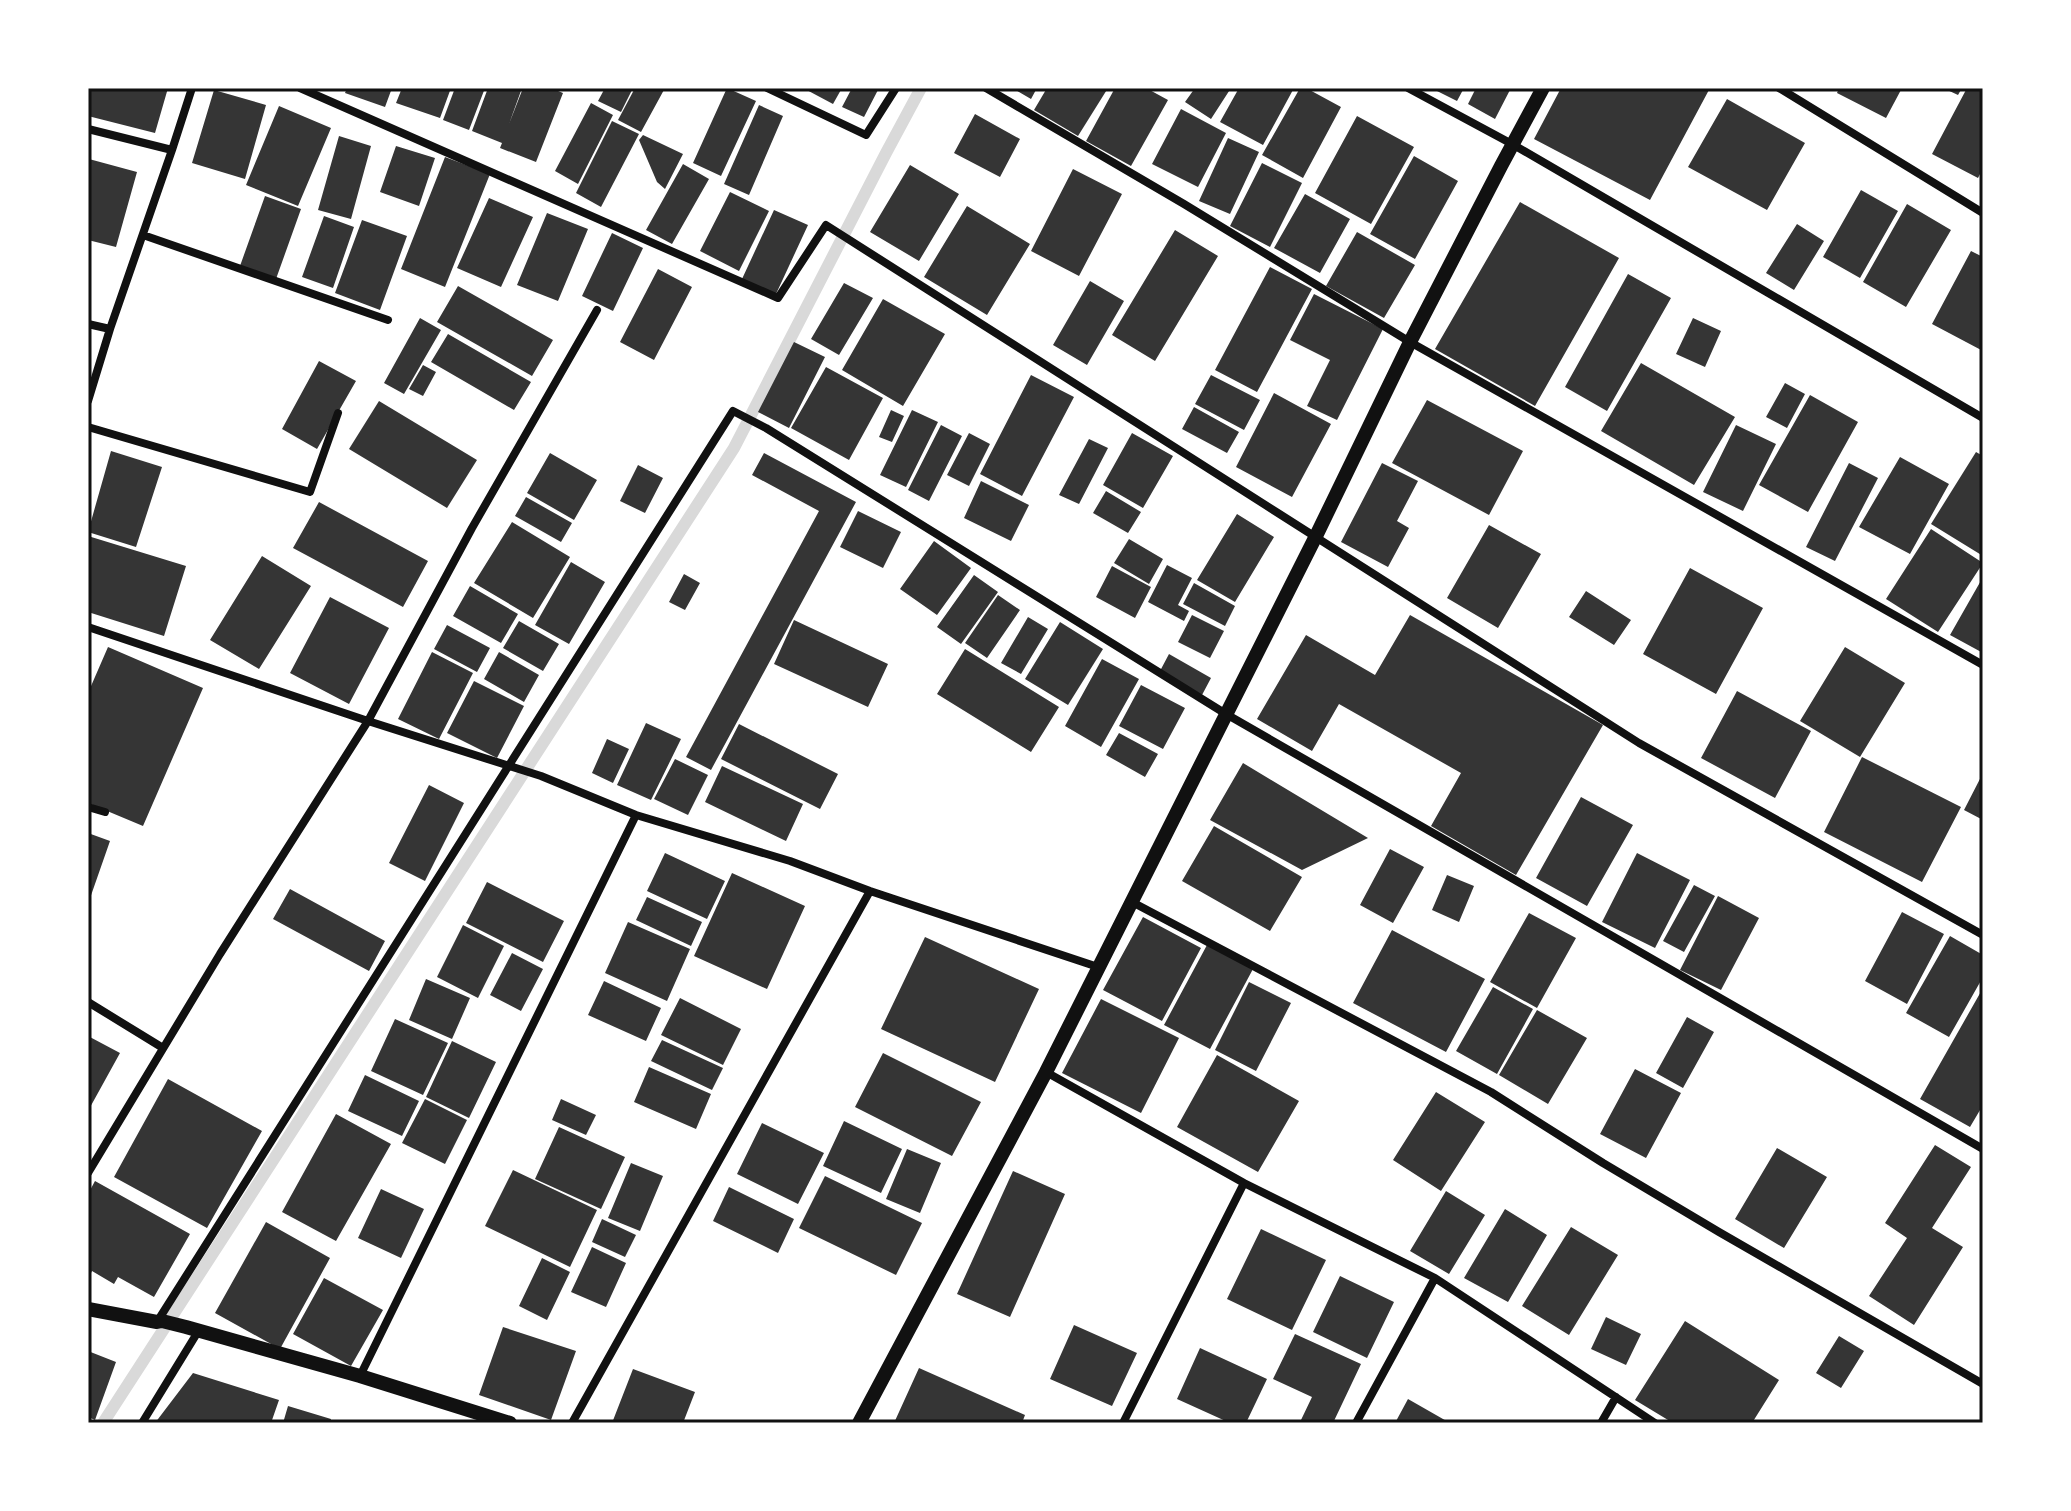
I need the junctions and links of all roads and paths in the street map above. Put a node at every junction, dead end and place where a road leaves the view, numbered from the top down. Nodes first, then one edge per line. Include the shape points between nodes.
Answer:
1 (192, 88) edge
2 (300, 88) edge
3 (767, 88) edge
4 (896, 88) edge
5 (986, 88) edge
6 (1408, 88) edge
7 (1543, 88) edge
8 (1779, 88) edge
9 (88, 129) edge
10 (1512, 144) junction
11 (172, 150) junction
12 (1983, 213) edge
13 (143, 235) junction
14 (597, 310) dead end
15 (388, 320) dead end
16 (88, 324) edge
17 (110, 329) junction
18 (1410, 342) junction
19 (88, 401) edge
20 (338, 413) dead end
21 (1983, 418) edge
22 (88, 427) edge
23 (1316, 536) junction
24 (88, 627) edge
25 (1983, 665) edge
26 (1226, 714) junction
27 (368, 721) junction
28 (510, 767) junction
29 (88, 807) edge
30 (105, 812) dead end
31 (636, 815) junction
32 (870, 891) junction
33 (1132, 902) junction
34 (1983, 935) edge
35 (1098, 967) junction
36 (88, 1002) edge
37 (163, 1048) junction
38 (1046, 1072) junction
39 (1983, 1149) edge
40 (88, 1173) edge
41 (1244, 1183) junction
42 (1435, 1278) junction
43 (88, 1309) edge
44 (159, 1321) junction
45 (192, 1328) junction
46 (360, 1376) junction
47 (1983, 1384) edge
48 (1616, 1397) junction
49 (142, 1423) edge
50 (510, 1423) edge
51 (572, 1423) edge
52 (859, 1423) edge
53 (1123, 1423) edge
54 (1356, 1423) edge
55 (1601, 1423) edge
56 (1655, 1423) edge

1 - 11 street
2 - 23 street via 778,298 826,225
3 - 4 street via 866,135
5 - 18 street
6 - 10 street
7 - 10 street
8 - 12 street
9 - 11 street
10 - 18 street
10 - 21 street
11 - 13 street
13 - 15 street
13 - 17 street
14 - 27 street
16 - 17 street
17 - 19 street
18 - 23 street
18 - 25 street
20 - 22 street via 310,492
23 - 26 street
23 - 34 street via 1639,743
24 - 27 street
26 - 28 street via 733,411
26 - 33 street
26 - 39 street
27 - 28 street
27 - 37 street
28 - 31 street
28 - 44 street
29 - 30 street
31 - 32 street
31 - 46 street
32 - 35 street
32 - 51 street
33 - 35 street
33 - 47 street via 1491,1092
35 - 38 street
36 - 37 street
37 - 40 street
38 - 41 street
38 - 52 street
41 - 42 street
41 - 53 street
42 - 48 street
42 - 54 street
43 - 44 street
44 - 45 street
45 - 46 street
45 - 49 street
46 - 50 street
48 - 55 street
48 - 56 street

